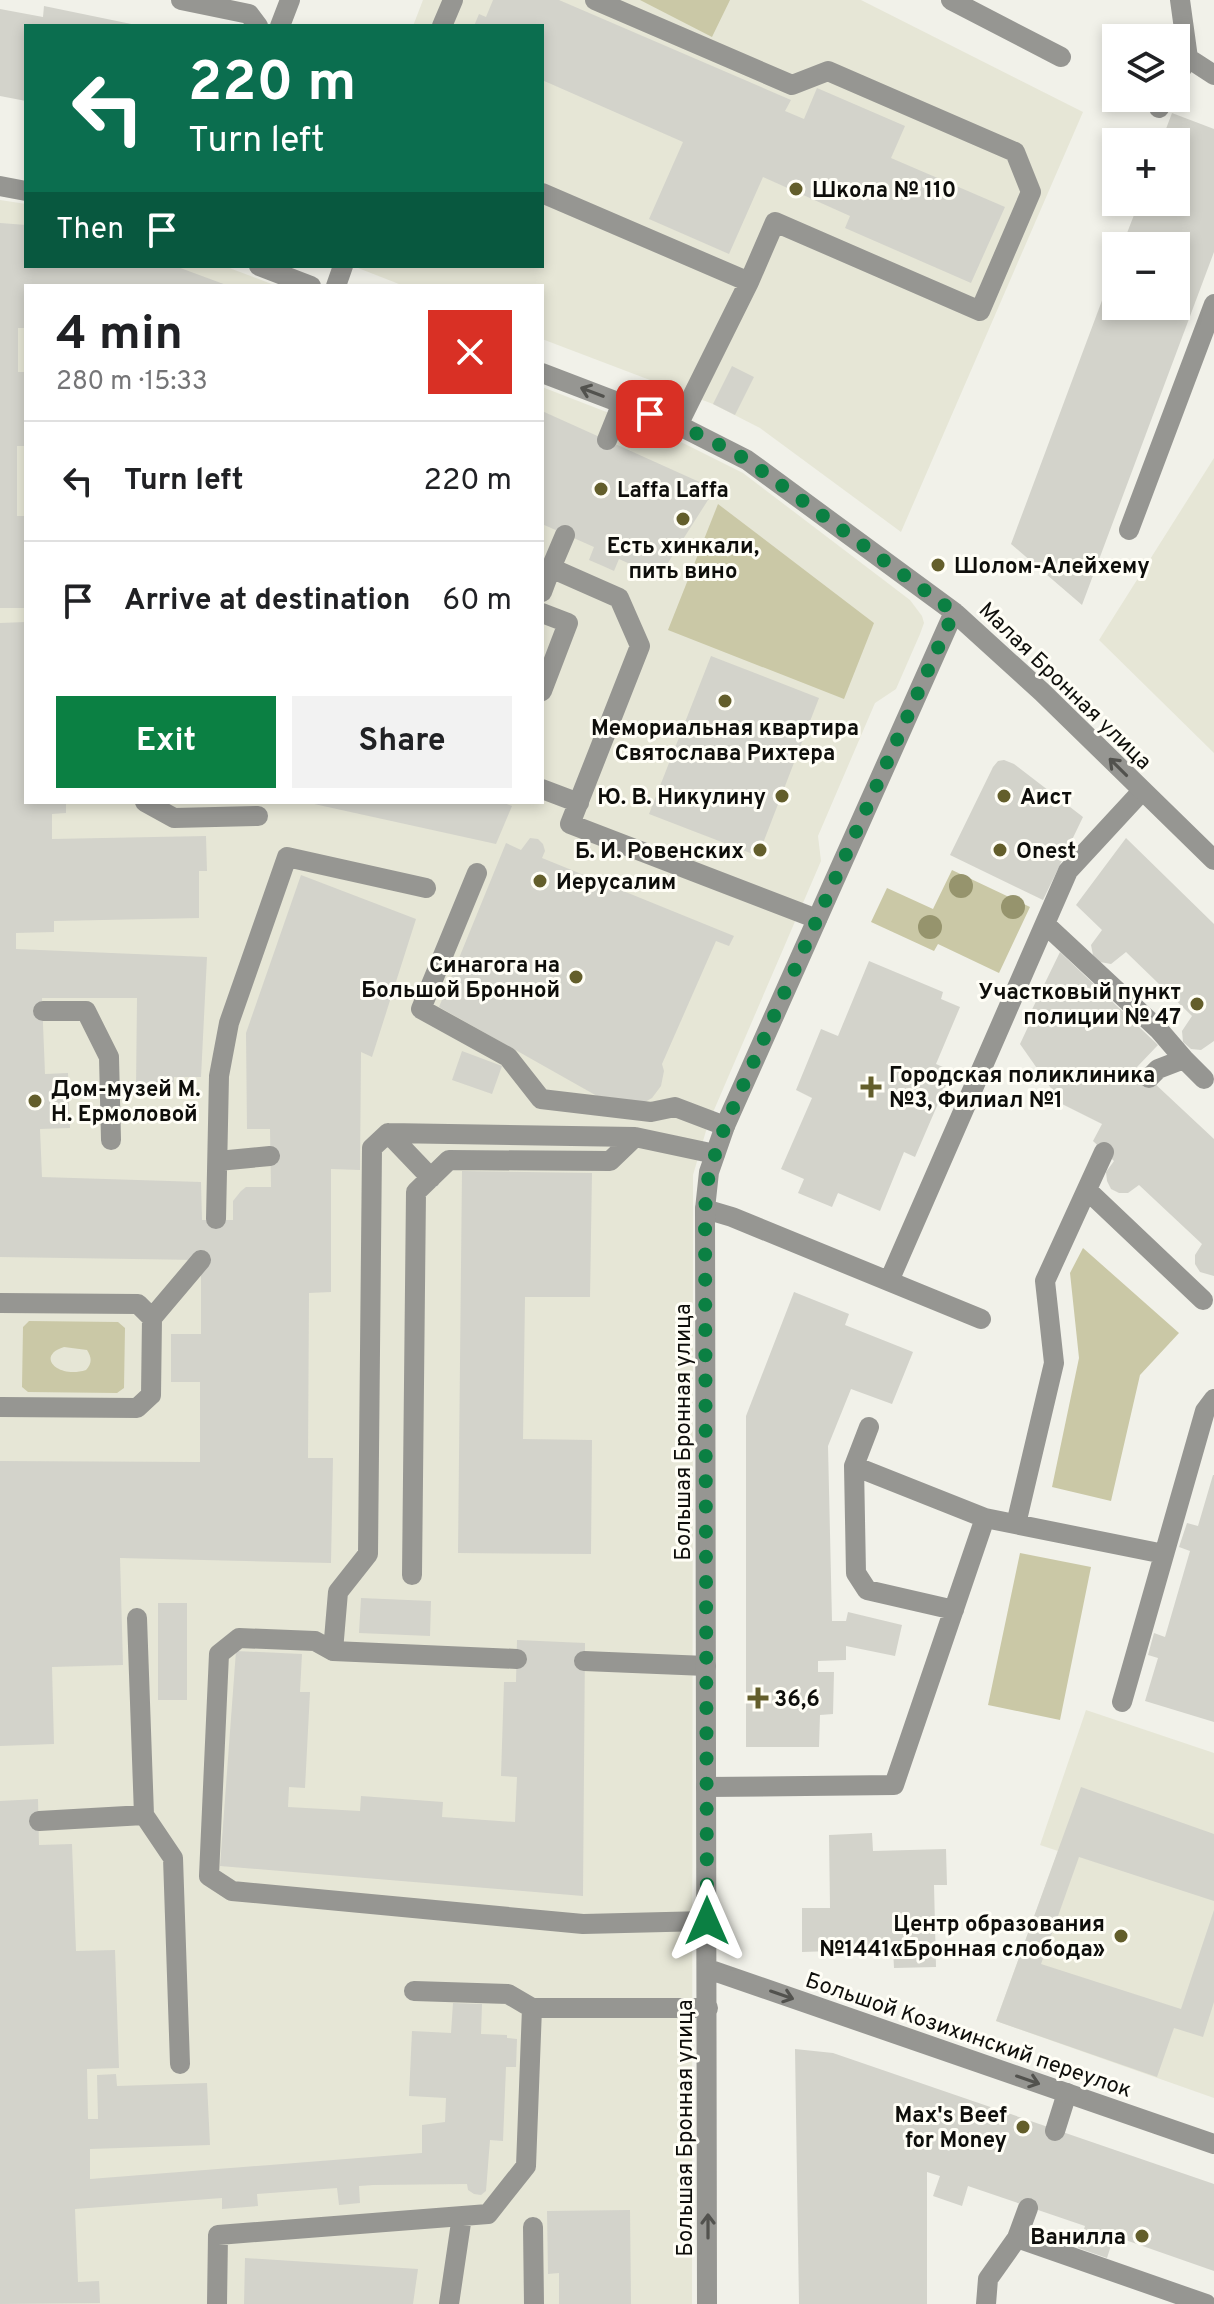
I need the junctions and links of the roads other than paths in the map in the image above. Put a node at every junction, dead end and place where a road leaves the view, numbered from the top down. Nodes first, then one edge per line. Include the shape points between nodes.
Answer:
1 (181, 0) edge
2 (290, 0) edge
3 (453, 0) edge
4 (595, 0) edge
5 (951, 0) edge
6 (1180, 0) edge
7 (256, 24) edge
8 (281, 24) edge
9 (443, 24) edge
10 (1183, 24) edge
11 (1061, 57) dead end
12 (1190, 59) edge
13 (1214, 75) edge
14 (0, 186) edge
15 (24, 191) edge
16 (544, 194) edge
17 (264, 268) edge
18 (749, 282) junction
19 (306, 284) edge
20 (1214, 304) edge
21 (544, 374) edge
22 (622, 403) junction
23 (678, 425) junction
24 (607, 440) dead end
25 (1129, 530) dead end
26 (565, 535) dead end
27 (551, 568) junction
28 (544, 587) edge
29 (954, 612) junction
30 (544, 614) edge
31 (544, 686) edge
32 (544, 790) edge
33 (1142, 791) junction
34 (579, 803) junction
35 (149, 804) edge
36 (258, 816) dead end
37 (1214, 860) edge
38 (477, 873) dead end
39 (426, 888) dead end
40 (817, 919) junction
41 (1045, 924) junction
42 (43, 1011) dead end
43 (1184, 1059) junction
44 (1149, 1078) dead end
45 (1211, 1079) edge
46 (725, 1126) junction
47 (388, 1133) junction
48 (635, 1137) junction
49 (111, 1140) dead end
50 (1104, 1152) dead end
51 (715, 1154) junction
52 (270, 1156) dead end
53 (218, 1161) junction
54 (431, 1178) junction
55 (1087, 1190) junction
56 (705, 1209) junction
57 (216, 1219) dead end
58 (201, 1260) dead end
59 (889, 1281) junction
60 (1203, 1300) dead end
61 (0, 1303) edge
62 (152, 1318) junction
63 (981, 1319) dead end
64 (1214, 1399) edge
65 (0, 1407) edge
66 (869, 1427) dead end
67 (854, 1466) junction
68 (985, 1518) junction
69 (1016, 1524) junction
70 (1164, 1554) junction
71 (412, 1575) dead end
72 (954, 1610) junction
73 (137, 1618) dead end
74 (333, 1651) junction
75 (517, 1659) dead end
76 (584, 1661) dead end
77 (706, 1666) junction
78 (1122, 1702) dead end
79 (706, 1787) junction
80 (144, 1815) junction
81 (39, 1821) dead end
82 (707, 1921) junction
83 (708, 1969) junction
84 (414, 1991) dead end
85 (532, 2008) junction
86 (708, 2008) junction
87 (180, 2064) dead end
88 (1067, 2093) junction
89 (1055, 2131) dead end
90 (1214, 2144) edge
91 (1028, 2208) dead end
92 (462, 2216) junction
93 (533, 2227) dead end
94 (1017, 2238) junction
95 (217, 2304) edge
96 (449, 2304) edge
97 (534, 2304) edge
98 (707, 2304) edge
99 (986, 2304) edge
100 (1206, 2304) edge

1 - 7 street via 249,14
2 - 8 street
3 - 9 street
4 - 18 street via 792,85 828,71 1015,152 1031,192 980,311 775,222
5 - 11 street
6 - 10 street
12 - 13 street
14 - 15 street
16 - 18 street
17 - 19 street
18 - 23 street
20 - 25 street
22 -> 21 street, Малая Бронная улица
22 - 23 street, Малая Бронная улица
22 - 24 street
23 - 29 street, Малая Бронная улица via 747,460
26 - 27 street
27 - 28 street
27 - 34 street via 619,598 640,646
33 -> 29 street, Малая Бронная улица
29 - 40 street, Большая Бронная улица
30 - 31 street via 568,623
32 - 34 street
33 - 37 street, Малая Бронная улица
33 - 41 street via 1068,871
34 - 40 street via 570,824
35 - 36 street via 174,818
38 - 46 street via 421,1009 508,1057 541,1099 651,1112 675,1107
39 - 53 street via 287,857 229,1023 219,1076
40 - 46 street, Большая Бронная улица
41 - 43 street
41 - 59 street
42 - 49 street via 86,1011 109,1057
43 - 44 street
43 - 45 street
46 - 51 street, Большая Бронная улица
47 - 48 street
47 - 54 street
47 - 74 street via 366,1148 368,1554 338,1592
48 - 51 street
48 - 54 street via 610,1161 449,1160
50 - 55 street
51 - 56 street, Большая Бронная улица
52 - 53 street
53 - 57 street
54 - 71 street via 416,1192
55 - 60 street
55 - 69 street via 1045,1281 1054,1363
56 - 59 street
56 - 77 street, Большая Бронная улица
58 - 62 street
59 - 63 street
61 - 62 street via 138,1304
62 - 65 street via 151,1395 137,1408
64 - 70 street via 1205,1411
66 - 67 street
67 - 68 street
67 - 72 street via 856,1573 867,1590
68 - 69 street
68 - 72 street
69 - 70 street
70 - 78 street
72 - 79 street via 894,1785
73 - 80 street
74 - 75 street
74 - 82 street via 315,1641 239,1638 219,1654 209,1876 232,1891 568,1922
76 - 77 street
77 - 79 street, Большая Бронная улица
79 - 82 street, Большая Бронная улица
80 - 81 street
80 - 87 street via 173,1858
82 - 83 street, Большая Бронная улица
83 - 86 street, Большая Бронная улица
83 -> 88 street, Большой Козихинский переулок
84 - 85 street via 508,1994
85 - 86 street
85 - 92 street via 526,2166 488,2214
98 -> 86 street, Большая Бронная улица
88 - 89 street
88 - 90 street, Большой Козихинский переулок
91 - 94 street
92 - 95 street via 218,2235
92 - 96 street
93 - 97 street
94 - 99 street via 988,2279
94 - 100 street

